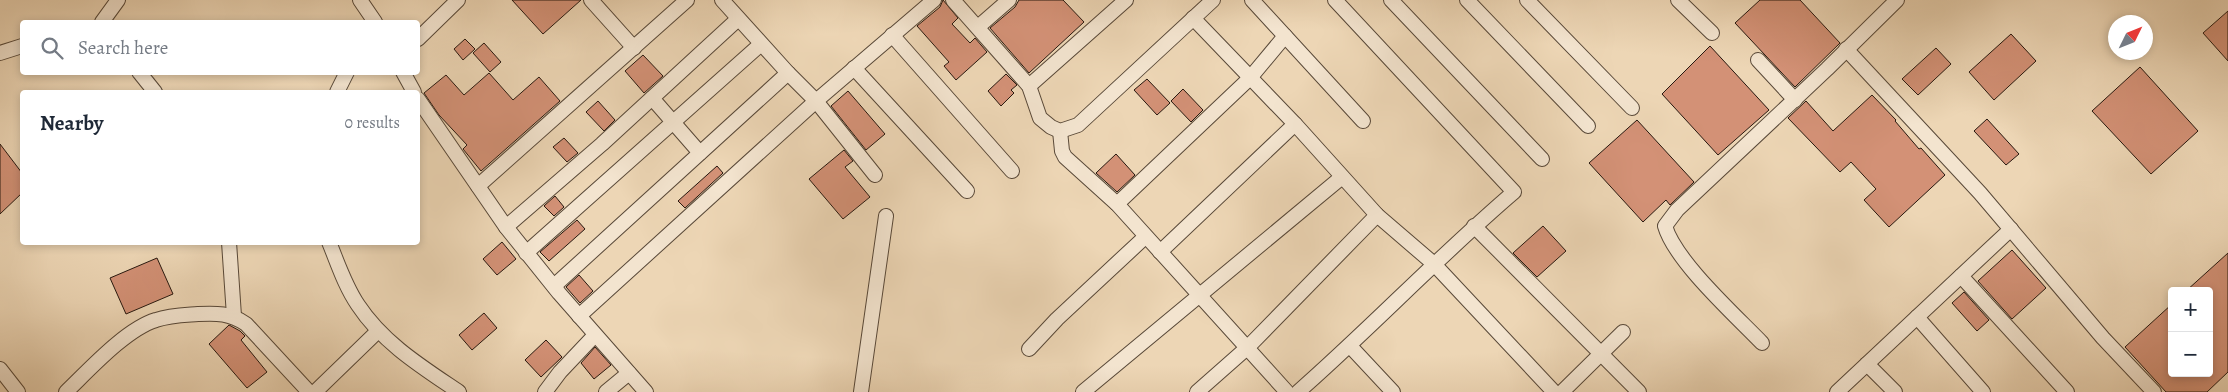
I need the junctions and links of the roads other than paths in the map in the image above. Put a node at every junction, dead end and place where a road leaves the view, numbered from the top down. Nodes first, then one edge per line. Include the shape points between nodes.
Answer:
1 (118, 0) edge
2 (360, 0) edge
3 (458, 0) edge
4 (591, 0) edge
5 (687, 0) edge
6 (722, 0) edge
7 (934, 0) edge
8 (953, 0) edge
9 (1009, 0) edge
10 (1126, 0) edge
11 (1213, 0) edge
12 (1252, 0) edge
13 (1335, 0) edge
14 (1391, 0) edge
15 (1467, 0) edge
16 (1527, 0) edge
17 (1678, 0) edge
18 (1897, 0) edge
19 (1193, 18) junction
20 (738, 19) junction
21 (103, 20) edge
22 (373, 20) edge
23 (978, 27) junction
24 (1712, 33) dead end
25 (892, 35) junction
26 (1285, 36) junction
27 (420, 37) edge
28 (761, 44) junction
29 (20, 47) edge
30 (634, 48) junction
31 (1846, 49) junction
32 (0, 53) edge
33 (1758, 60) dead end
34 (854, 68) junction
35 (788, 74) junction
36 (141, 75) edge
37 (346, 75) edge
38 (405, 75) edge
39 (1250, 78) junction
40 (1029, 86) junction
41 (153, 90) edge
42 (338, 90) edge
43 (413, 90) edge
44 (652, 98) junction
45 (1795, 100) junction
46 (816, 101) junction
47 (420, 102) edge
48 (1632, 108) dead end
49 (1363, 121) dead end
50 (673, 122) junction
51 (1295, 124) junction
52 (1588, 126) dead end
53 (1060, 131) junction
54 (700, 153) junction
55 (1542, 159) dead end
56 (1012, 171) dead end
57 (875, 175) dead end
58 (1342, 177) junction
59 (478, 186) junction
60 (967, 191) dead end
61 (1117, 204) junction
62 (1377, 215) junction
63 (886, 216) dead end
64 (1474, 226) junction
65 (506, 227) junction
66 (2011, 229) junction
67 (1145, 236) junction
68 (229, 245) edge
69 (330, 245) edge
70 (1160, 252) junction
71 (526, 253) junction
72 (1434, 264) junction
73 (1961, 276) junction
74 (554, 286) junction
75 (1200, 296) junction
76 (234, 316) junction
77 (579, 316) junction
78 (1917, 317) junction
79 (378, 331) junction
80 (1623, 332) dead end
81 (595, 335) junction
82 (1762, 343) dead end
83 (1350, 346) junction
84 (1248, 347) junction
85 (1029, 349) dead end
86 (1602, 352) junction
87 (1867, 364) junction
88 (0, 369) edge
89 (629, 372) junction
90 (18, 392) edge
91 (66, 392) edge
92 (309, 392) edge
93 (314, 392) edge
94 (459, 392) edge
95 (545, 392) edge
96 (606, 392) edge
97 (646, 392) edge
98 (861, 392) edge
99 (1083, 392) edge
100 (1197, 392) edge
101 (1287, 392) edge
102 (1298, 392) edge
103 (1394, 392) edge
104 (1554, 392) edge
105 (1562, 392) edge
106 (1639, 392) edge
107 (1837, 392) edge
108 (1895, 392) edge
109 (1983, 392) edge
110 (2067, 392) edge
111 (2154, 392) edge

1 - 21 street
2 - 22 street
3 - 27 street
4 - 30 street
5 - 30 street
6 - 20 street
7 - 25 street
8 - 23 street
9 - 23 street
10 - 40 street
11 - 19 street
12 - 26 street
13 - 64 street via 1514,192
14 - 55 street
15 - 52 street
16 - 48 street
17 - 24 street
18 - 31 street
19 - 39 street
19 - 53 street via 1078,125
20 - 28 street
20 - 44 street
23 - 40 street
25 - 34 street
25 - 56 street
26 - 39 street
26 - 49 street
28 - 35 street
28 - 50 street
29 - 32 street
30 - 59 street
31 - 45 street
31 - 66 street
33 - 45 street
34 - 46 street
34 - 60 street
35 - 46 street
35 - 54 street
36 - 41 street
37 - 42 street
38 - 43 street
39 - 51 street
39 - 61 street
40 - 53 street via 1040,118
44 - 50 street
44 - 65 street
45 - 82 street via 1677,210 1665,226 1690,267
46 - 57 street
46 - 77 street
47 - 59 street
50 - 54 street
50 - 71 street
51 - 58 street
51 - 70 street
53 - 61 street via 1065,157
54 - 74 street
58 - 62 street
58 - 75 street
59 - 65 street
61 - 67 street
62 - 72 street
62 - 84 street
63 - 98 street
64 - 72 street
64 - 86 street
65 - 71 street
66 - 73 street
66 - 111 street via 2103,338
67 - 70 street
67 - 85 street
68 - 76 street
69 - 79 street via 358,305
70 - 75 street
71 - 74 street
72 - 83 street
72 - 104 street
73 - 78 street
73 - 110 street
74 - 77 street
75 - 84 street
75 - 99 street
76 - 91 street via 220,313 154,320 127,336
76 - 92 street via 257,335
77 - 81 street
78 - 87 street
78 - 109 street
79 - 93 street
79 - 94 street via 404,354
80 - 86 street
81 - 89 street
81 - 95 street
83 - 102 street
83 - 103 street
84 - 100 street
84 - 101 street
86 - 105 street
86 - 106 street
87 - 107 street
87 - 108 street
88 - 90 street
89 - 96 street
89 - 97 street

